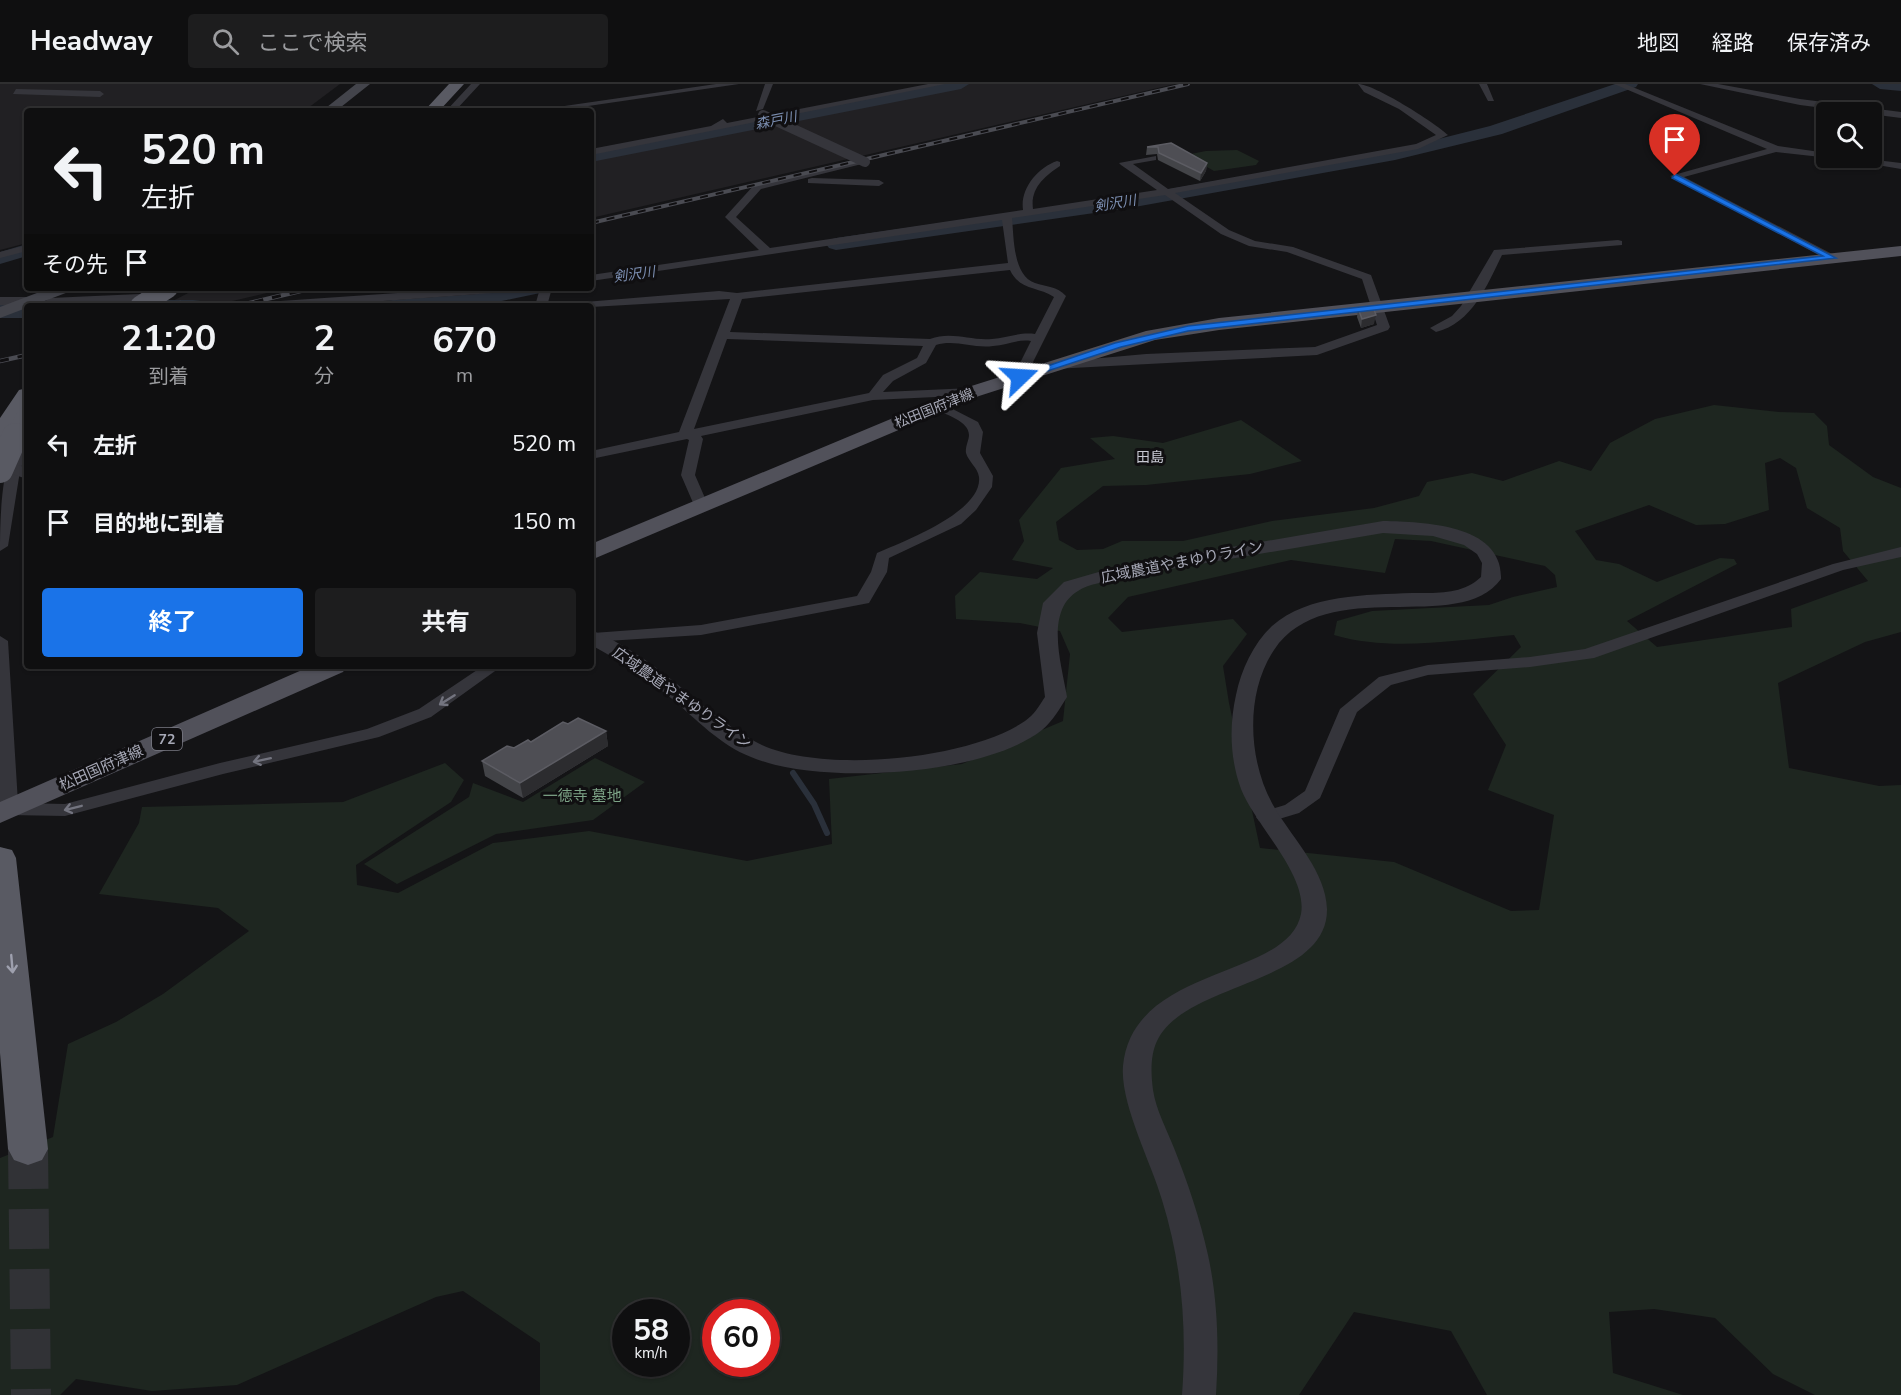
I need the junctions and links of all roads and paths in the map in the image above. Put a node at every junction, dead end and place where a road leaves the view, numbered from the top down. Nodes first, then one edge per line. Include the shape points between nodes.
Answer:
1 (31, 84) edge
2 (350, 84) edge
3 (364, 84) edge
4 (457, 84) edge
5 (469, 84) edge
6 (476, 84) edge
7 (735, 84) edge
8 (769, 84) edge
9 (941, 84) edge
10 (1362, 84) edge
11 (1482, 84) edge
12 (1704, 84) edge
13 (702, 86) edge
14 (1649, 86) dead end
15 (1625, 87) edge
16 (100, 94) dead end
17 (1491, 99) dead end
18 (319, 108) edge
19 (332, 108) edge
20 (434, 108) edge
21 (446, 108) edge
22 (453, 108) edge
23 (554, 108) edge
24 (761, 112) junction
25 (1901, 115) edge
26 (714, 128) junction
27 (1776, 149) junction
28 (594, 151) edge
29 (1816, 154) edge
30 (1153, 158) edge
31 (1882, 163) edge
32 (1057, 164) dead end
33 (1901, 166) edge
34 (879, 183) dead end
35 (755, 190) junction
36 (1171, 195) junction
37 (1029, 213) junction
38 (1008, 221) junction
39 (1618, 243) dead end
40 (24, 249) edge
41 (767, 250) junction
42 (1901, 251) edge
43 (0, 255) edge
44 (24, 257) edge
45 (1832, 258) junction
46 (0, 263) edge
47 (1015, 266) junction
48 (594, 278) edge
49 (58, 291) edge
50 (73, 291) edge
51 (150, 291) edge
52 (163, 291) edge
53 (174, 291) edge
54 (477, 291) edge
55 (736, 296) junction
56 (1475, 297) junction
57 (31, 303) edge
58 (36, 303) edge
59 (86, 303) edge
60 (132, 303) edge
61 (145, 303) edge
62 (308, 303) edge
63 (594, 304) edge
64 (1377, 307) junction
65 (1436, 328) dead end
66 (721, 335) junction
67 (1040, 338) junction
68 (930, 343) junction
69 (1049, 366) junction
70 (1020, 377) junction
71 (972, 392) junction
72 (873, 396) junction
73 (24, 399) edge
74 (939, 406) junction
75 (24, 421) edge
76 (0, 435) edge
77 (691, 435) junction
78 (24, 443) edge
79 (594, 454) edge
80 (8, 470) edge
81 (701, 505) junction
82 (0, 546) edge
83 (594, 552) edge
84 (1901, 552) edge
85 (594, 637) edge
86 (594, 638) edge
87 (0, 641) edge
88 (327, 669) edge
89 (490, 669) edge
90 (5, 811) edge
91 (1266, 817) junction
92 (0, 858) edge
93 (28, 1149) tunnel mouth
94 (1199, 1395) edge

1 - 16 street via 16,92
2 - 18 main road
3 - 19 main road
4 - 20 highway
5 - 21 highway
6 - 22 street
7 - 13 street
8 - 24 street
9 - 26 street
10 - 36 street via 1443,135 1418,146
11 - 17 street
12 - 25 street
13 - 23 street
14 - 15 street
15 - 27 street
24 - 26 street via 739,116
24 - 35 street, bridge via 865,162
26 - 28 street
27 - 29 street
27 - 45 street via 1675,176
30 - 36 street via 1124,163
31 - 33 street
32 - 37 street via 1038,175 1032,186
34 - 35 street via 805,181
35 - 41 street via 730,217
36 - 37 street
36 - 64 street via 1211,225 1253,244 1289,249 1367,277
37 - 38 street
38 - 41 street
38 - 47 street
39 - 56 street via 1498,252
40 - 43 street
41 - 48 street
42 - 45 main road, 松田国府津線
44 - 46 street
45 - 56 main road, 松田国府津線
47 - 55 street
47 - 67 street via 1024,282 1060,296
49 - 57 main road
50 - 58 main road
51 - 60 highway
52 - 61 highway, bridge
53 - 59 street via 165,297
54 - 62 street
55 - 63 street
55 - 66 street
56 - 64 main road, 松田国府津線
56 - 65 street via 1447,325
64 - 69 main road, 松田国府津線 via 1188,328
64 - 69 street via 1384,327 1317,351 1146,357
66 - 68 street
66 - 77 street via 686,432
67 - 68 street via 1021,336 992,343 945,338
67 - 70 street
68 - 72 street via 922,360 888,378
69 - 70 main road, 松田国府津線
70 - 71 main road, 松田国府津線
71 - 72 street
71 - 74 main road, 松田国府津線
72 - 77 street
73 - 76 highway
74 - 81 main road, 松田国府津線
74 - 85 street via 971,422 976,432 973,453 986,476 985,487 956,521 882,555 879,572 863,600 701,630
75 - 80 highway, bridge via 9,446
77 - 79 street
77 - 81 street via 696,438 688,475
78 - 80 street
80 - 82 street
81 - 83 main road, 松田国府津線
84 - 91 street via 1838,567 1588,654 1428,670 1385,681 1349,709 1313,794 1292,809
86 - 91 street, 広域農道やまゆりライン via 658,678 736,740 759,753 813,766 883,766 918,762 1004,740 1031,727 1046,714 1056,697 1047,633 1053,603 1071,586 1116,573 1383,527 1447,532 1472,543 1492,564 1491,579 1466,595 1347,603 1319,609 1286,623 1264,645 1251,675 1241,731 1242,752
87 - 90 street
88 - 90 main road, 松田国府津線 / 72
89 -> 90 street via 425,713 373,733 65,810
91 - 94 street via 1311,885 1315,911 1307,938 1292,950 1173,1005 1154,1022 1138,1051 1138,1093 1182,1215 1191,1254 1201,1339
92 -> 93 highway

